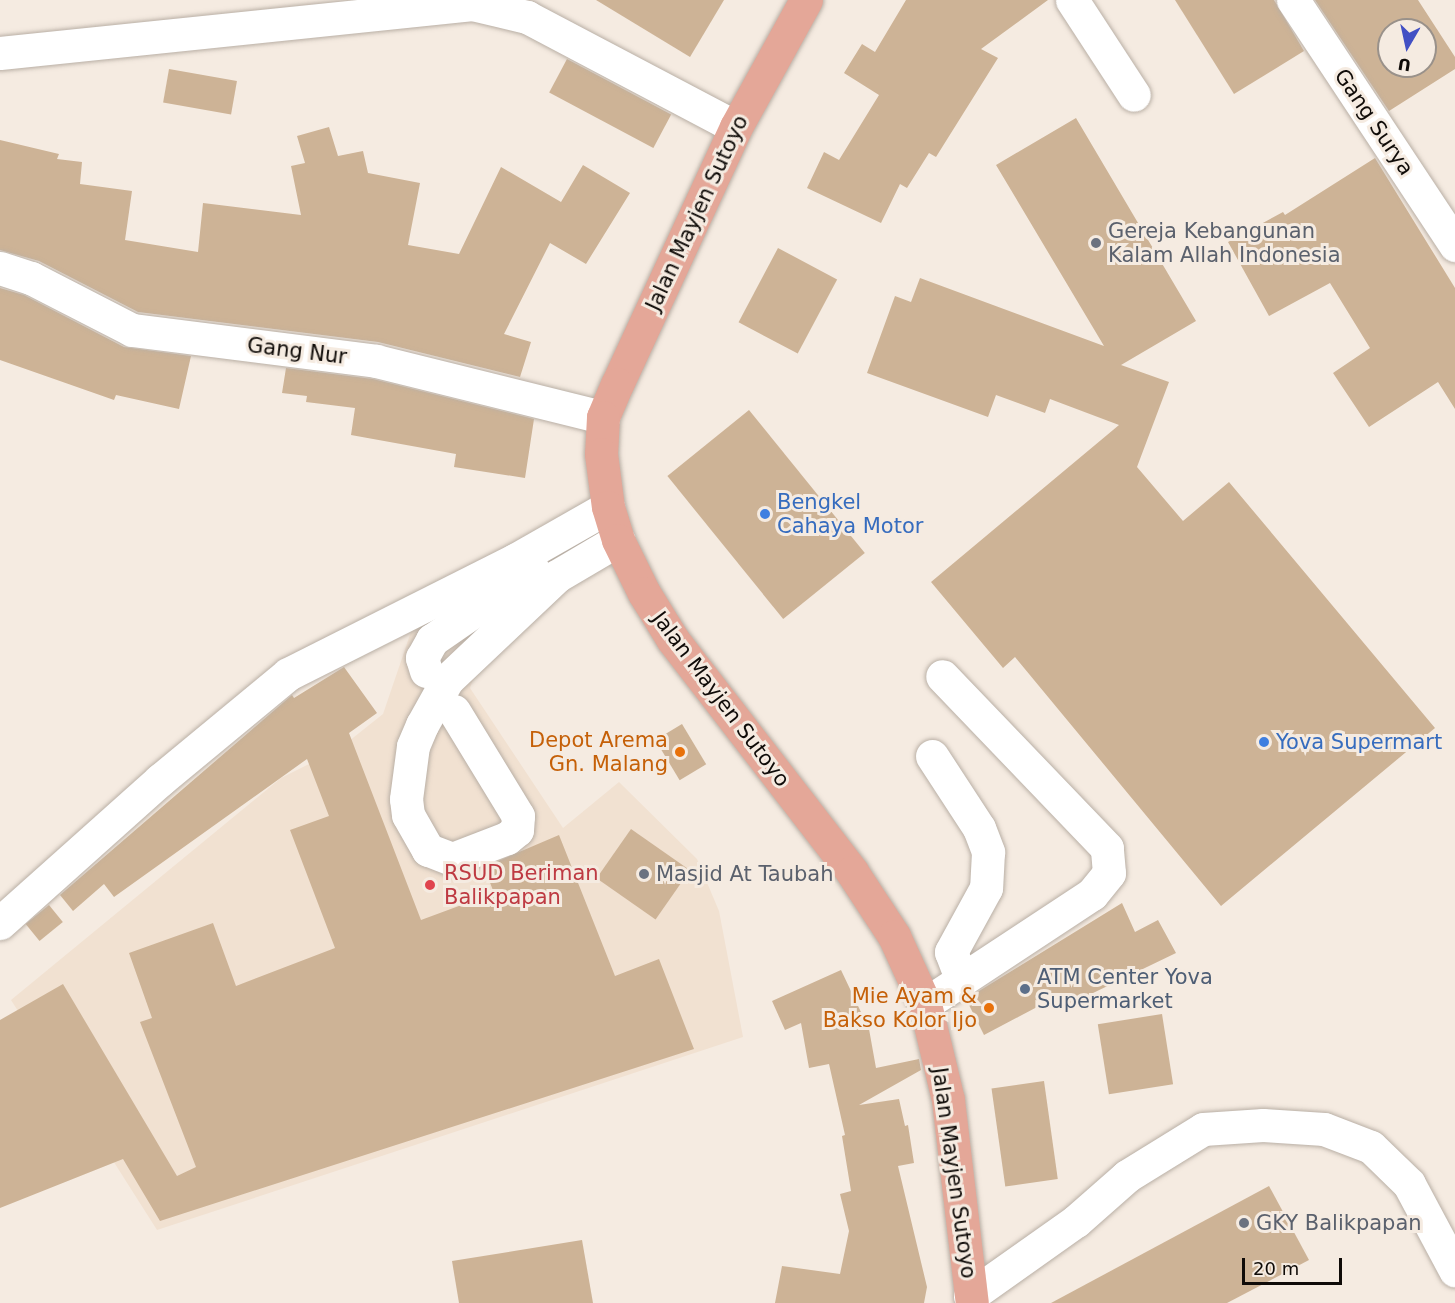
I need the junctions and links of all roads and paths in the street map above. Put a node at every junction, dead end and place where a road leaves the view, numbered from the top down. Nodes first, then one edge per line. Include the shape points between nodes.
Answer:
1 (806, 0) edge
2 (1072, 0) edge
3 (1293, 0) edge
4 (0, 53) edge
5 (1134, 95) dead end
6 (736, 127) junction
7 (1455, 245) edge
8 (0, 268) edge
9 (603, 417) junction
10 (613, 524) junction
11 (426, 671) dead end
12 (942, 676) dead end
13 (454, 711) dead end
14 (932, 756) dead end
15 (0, 923) edge
16 (962, 980) junction
17 (925, 1004) junction
18 (1455, 1270) edge
19 (971, 1300) edge

1 - 6 main road, Jalan Mayjen Sutoyo
2 - 5 street
3 - 7 street, Gang Surya
4 - 6 street via 471,4 527,17
6 - 9 main road, Jalan Mayjen Sutoyo
8 - 9 street, Gang Nur via 31,278 132,330 376,361
9 - 10 main road, Jalan Mayjen Sutoyo via 601,454
10 - 11 street via 547,561 432,640 422,658
10 - 13 street via 456,672 422,725 413,746 406,799 408,815 428,850 452,859 507,838 517,830 518,816
10 - 15 street via 515,560 288,674 160,780
10 - 17 main road, Jalan Mayjen Sutoyo via 673,640 852,872 894,936
12 - 16 street via 1107,849 1109,873 1092,894
14 - 16 street via 979,828 988,852 986,888 951,952
16 - 17 street
17 - 19 main road, Jalan Mayjen Sutoyo via 948,1100
18 - 19 street via 1409,1184 1371,1147 1324,1129 1263,1125 1203,1129 1127,1176 1076,1221

